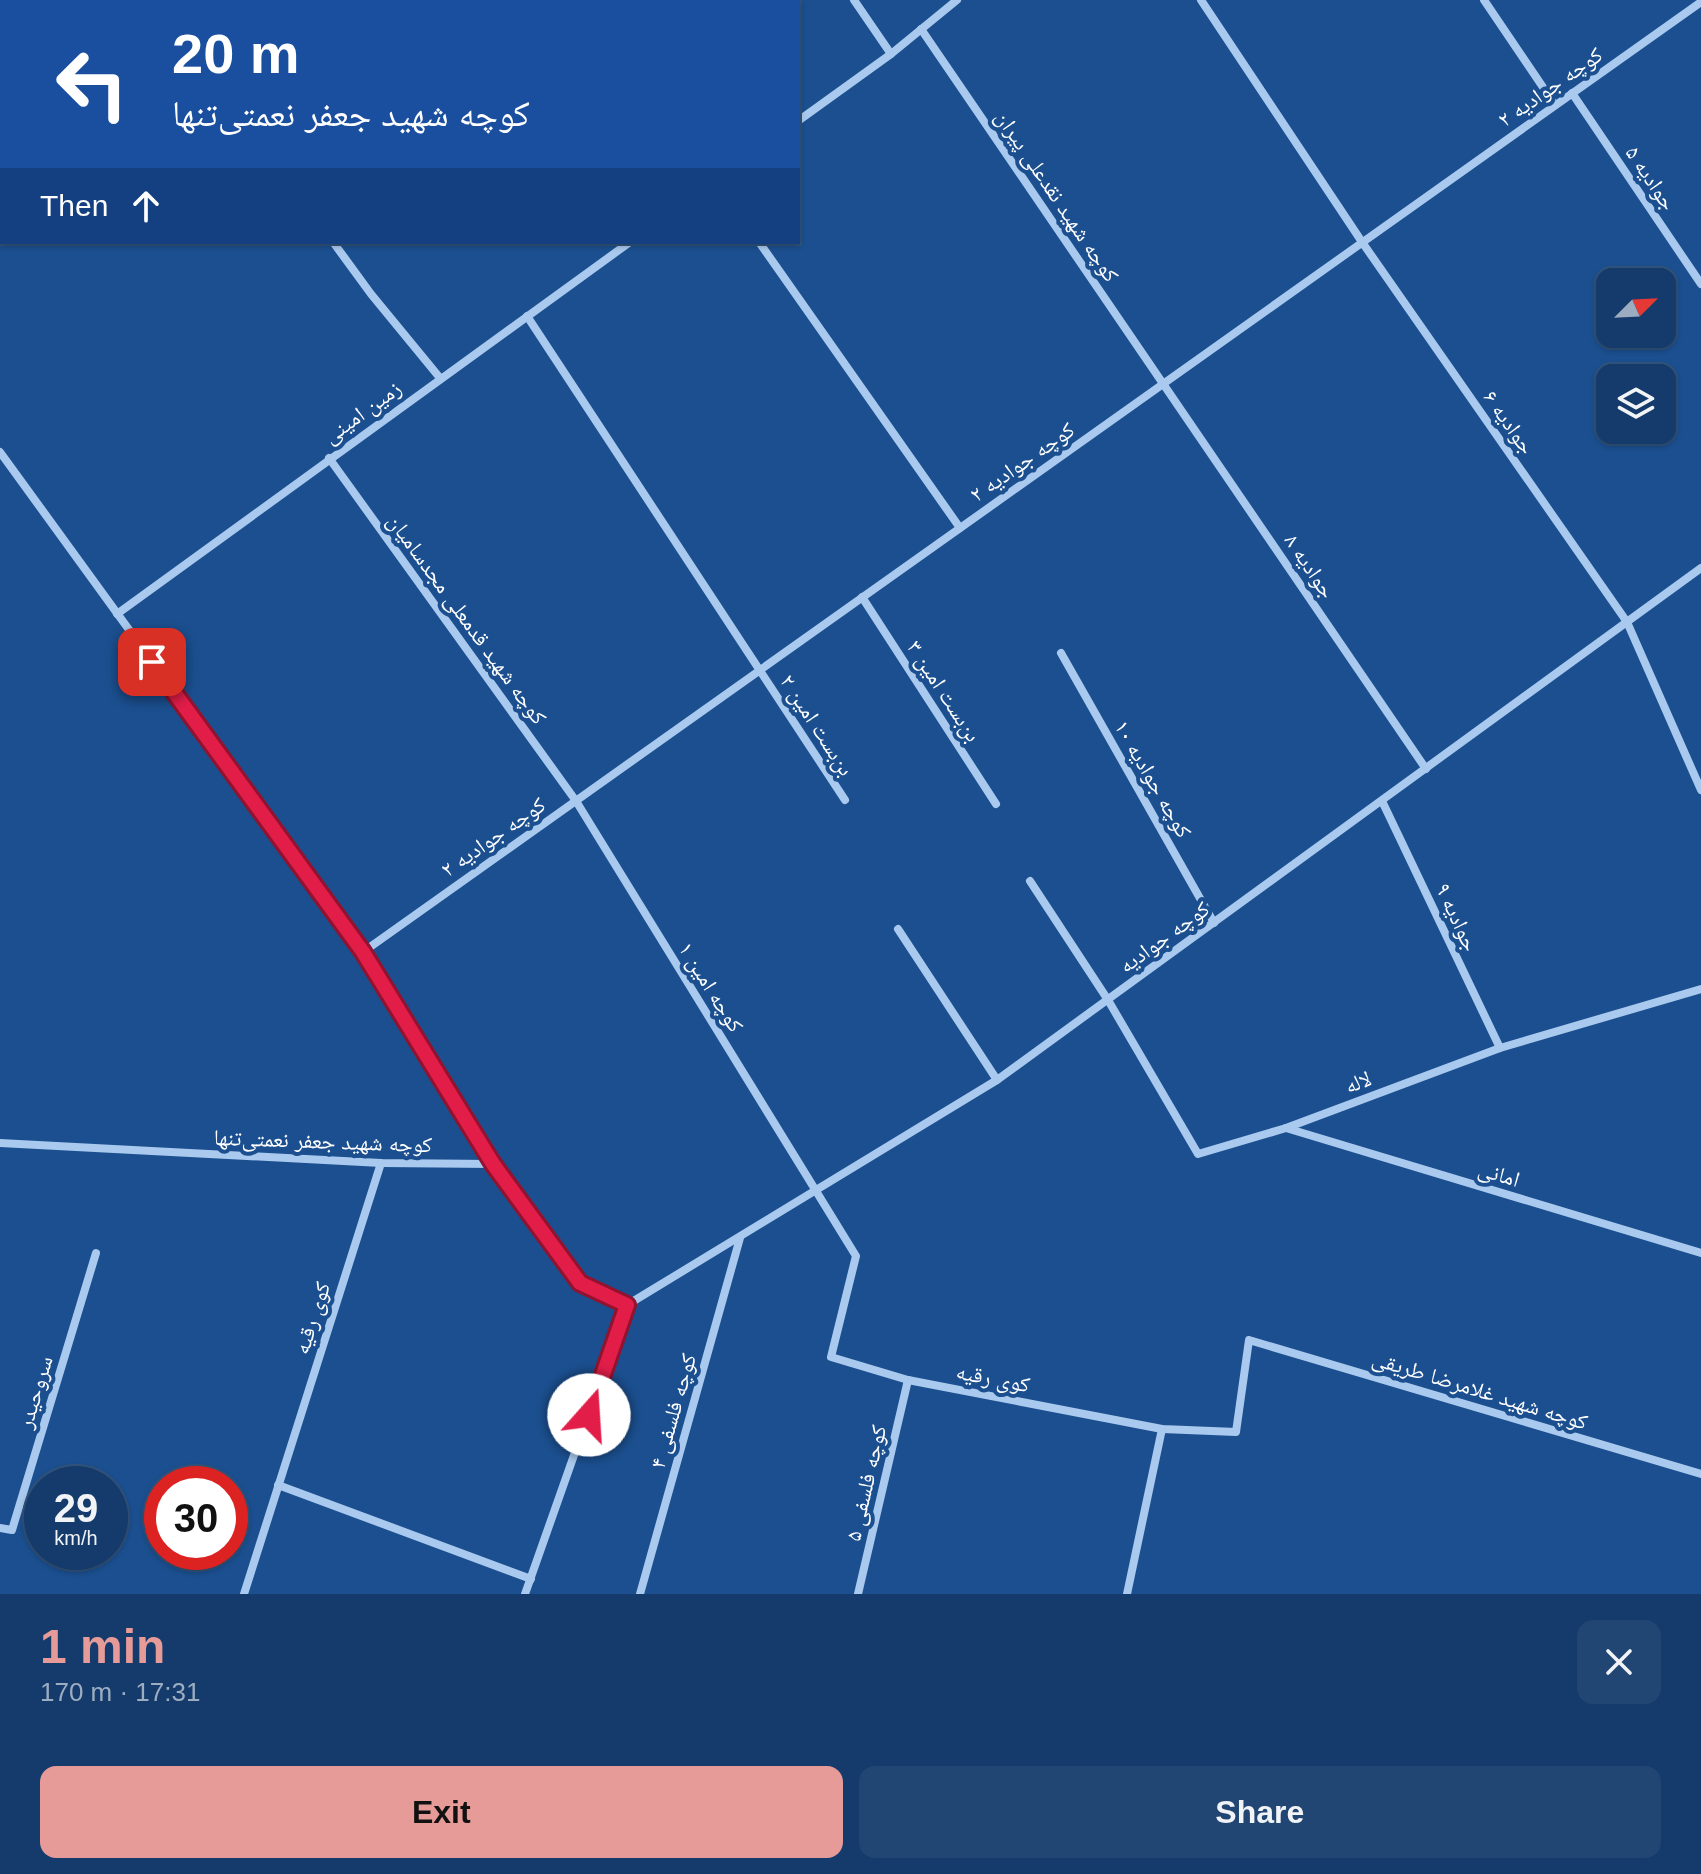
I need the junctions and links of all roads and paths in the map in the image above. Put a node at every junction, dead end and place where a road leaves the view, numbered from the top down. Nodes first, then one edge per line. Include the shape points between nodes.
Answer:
1 (854, 0) edge
2 (957, 0) edge
3 (1201, 0) edge
4 (1484, 0) edge
5 (1701, 2) edge
6 (921, 29) junction
7 (891, 54) junction
8 (1572, 93) junction
9 (1555, 105) junction
10 (800, 120) edge
11 (1362, 242) junction
12 (334, 244) edge
13 (627, 244) edge
14 (760, 244) edge
15 (1701, 284) edge
16 (527, 316) junction
17 (440, 378) junction
18 (1164, 383) junction
19 (0, 452) edge
20 (329, 458) junction
21 (960, 528) junction
22 (1701, 568) edge
23 (862, 597) junction
24 (117, 614) junction
25 (1627, 622) junction
26 (1061, 653) dead end
27 (759, 670) junction
28 (1426, 769) junction
29 (1701, 790) edge
30 (845, 800) dead end
31 (576, 801) junction
32 (1382, 801) junction
33 (996, 804) dead end
34 (1030, 881) dead end
35 (1214, 923) junction
36 (898, 929) dead end
37 (363, 952) junction
38 (1701, 989) edge
39 (1108, 1000) junction
40 (1500, 1048) junction
41 (997, 1080) junction
42 (1286, 1128) junction
43 (0, 1143) edge
44 (381, 1163) junction
45 (493, 1164) junction
46 (815, 1191) junction
47 (740, 1237) junction
48 (96, 1253) dead end
49 (1701, 1253) edge
50 (627, 1305) junction
51 (1249, 1340) joint
52 (908, 1380) junction
53 (1162, 1429) junction
54 (1701, 1474) edge
55 (278, 1485) junction
56 (0, 1528) edge
57 (531, 1579) junction
58 (244, 1594) edge
59 (525, 1594) edge
60 (640, 1594) edge
61 (858, 1594) edge
62 (1127, 1594) edge

1 - 7 street
2 - 6 street
3 - 11 street, جوادیه ۶
4 - 9 street
5 - 8 street, کوچه جوادیه ۲
6 - 7 street
6 - 18 street, کوچه شهید نقدعلی پیران
7 - 10 street
8 - 9 street, کوچه جوادیه ۲
8 - 15 street, جوادیه ۵
9 - 11 street, کوچه جوادیه ۲
11 - 18 street, کوچه جوادیه ۲
11 - 25 street, جوادیه ۶
12 - 17 street
13 - 16 street, زمین امینی
14 - 21 street
16 - 17 street, زمین امینی
16 - 27 street, بن‌بست امین ۲
17 - 20 street, زمین امینی
18 - 21 street, کوچه جوادیه ۲
18 - 28 street, جوادیه ۸
19 - 24 street
20 - 24 street, زمین امینی
20 - 31 street, کوچه شهید قدمعلی مجدسامیان
21 - 23 street, کوچه جوادیه ۲
22 - 25 street, کوچه جوادیه
23 - 27 street, کوچه جوادیه ۲
23 - 33 street, بن‌بست امین ۳
24 - 37 street
25 - 28 street, کوچه جوادیه
25 - 29 street, جوادیه ۶
26 - 35 street, کوچه جوادیه ۱۰
27 - 30 street, بن‌بست امین ۲
27 - 31 street, کوچه جوادیه ۲
28 - 32 street, کوچه جوادیه
31 - 37 street, کوچه جوادیه ۲
31 - 46 street, کوچه امین ۱
32 - 35 street, کوچه جوادیه
32 - 40 street, جوادیه ۹
34 - 39 street
35 - 39 street, کوچه جوادیه
36 - 41 street
37 - 45 street
38 - 40 street, لاله
39 - 41 street, کوچه جوادیه
39 - 42 street, لاله via 1198,1154
40 - 42 street, لاله
41 - 46 street, کوچه جوادیه
42 - 49 street, امانی
43 - 44 street, کوچه شهید جعفر نعمتی‌تنها
44 - 45 street, کوچه شهید جعفر نعمتی‌تنها
44 - 55 street, کوی رقیه
45 - 50 street via 580,1283
46 - 47 street, کوچه جوادیه
46 - 52 street, کوی رقیه via 856,1256 831,1357
47 - 50 street, کوچه جوادیه
47 - 60 street, کوچه فلسفی ۴
48 - 56 street, سروحیدر via 12,1530
50 - 57 street
51 - 53 street, کوی رقیه via 1236,1432
51 - 54 street, کوچه شهید غلامرضا طریقی
52 - 53 street, کوی رقیه
52 - 61 street, کوچه فلسفی ۵
53 - 62 street
55 - 57 street
55 - 58 street, کوی رقیه
57 - 59 street

